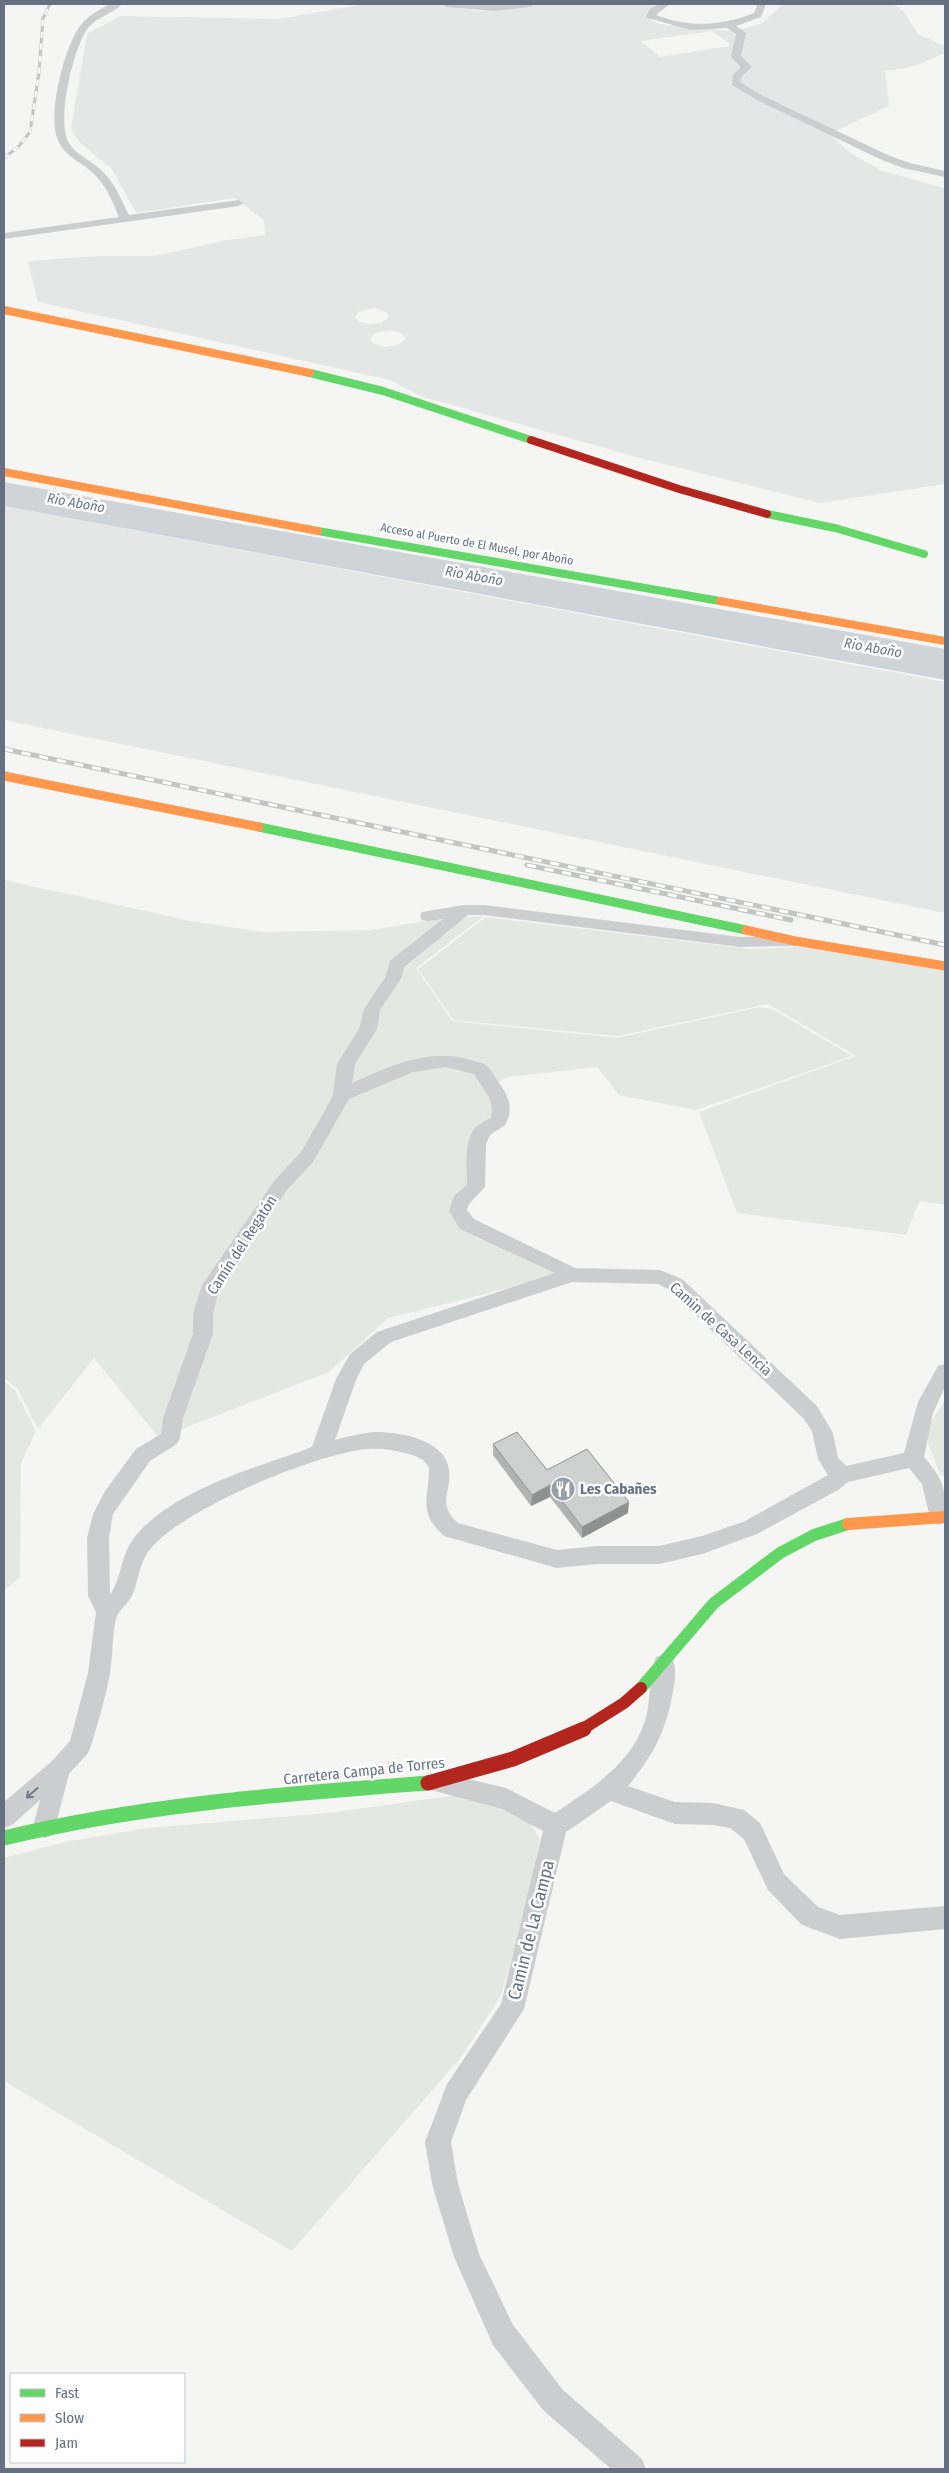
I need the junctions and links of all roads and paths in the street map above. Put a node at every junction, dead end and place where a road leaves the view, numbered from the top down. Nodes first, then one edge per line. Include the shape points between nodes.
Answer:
1 (117, 4) edge
2 (447, 4) edge
3 (530, 4) edge
4 (665, 4) edge
5 (762, 4) edge
6 (730, 26) junction
7 (945, 174) edge
8 (240, 203) dead end
9 (126, 220) junction
10 (4, 236) edge
11 (4, 310) edge
12 (4, 472) edge
13 (924, 554) dead end
14 (945, 641) edge
15 (4, 776) edge
16 (464, 910) junction
17 (428, 916) dead end
18 (795, 941) junction
19 (945, 966) edge
20 (342, 1095) junction
21 (572, 1275) junction
22 (945, 1372) edge
23 (320, 1452) junction
24 (913, 1459) junction
25 (842, 1475) junction
26 (942, 1517) edge
27 (107, 1612) junction
28 (664, 1664) junction
29 (59, 1769) junction
30 (435, 1782) junction
31 (608, 1790) junction
32 (4, 1818) edge
33 (556, 1826) junction
34 (45, 1827) junction
35 (4, 1838) edge
36 (945, 1918) edge
37 (632, 2469) edge

1 - 9 street via 83,27 75,41 60,122 62,140 73,153 99,172
2 - 3 street via 494,8
4 - 6 street via 651,16 682,25
5 - 6 street via 758,15
6 - 7 street via 741,33 736,57 747,67 735,83 886,158
8 - 9 street
9 - 10 street
11 - 13 street via 342,380 679,489
12 - 14 street, Acceso al Puerto de El Musel, por Aboño via 179,506
15 - 18 street via 374,850
16 - 17 street
16 - 18 street via 557,918 740,942
16 - 20 street, Camín del Regatón via 396,965 394,977 372,1009 368,1029 346,1064
18 - 19 street
20 - 21 street, Camin de Casa Lencia via 385,1074 414,1065 438,1061 470,1064 481,1070 502,1102 502,1111 499,1121 482,1131 475,1160 476,1187 461,1202 458,1212 467,1224
20 - 27 street, Camín del Regatón via 307,1156 282,1185 209,1290 203,1314 204,1334 173,1418 170,1438 143,1455 103,1514 98,1538 99,1596
21 - 23 street via 384,1337 357,1359 346,1379
21 - 25 street, Camin de Casa Lencia via 660,1277 675,1284 810,1412 824,1434 829,1465
22 - 24 street via 933,1388 916,1436
23 - 25 street via 370,1439 391,1440 424,1451 436,1460 436,1512 440,1522 451,1530 557,1559 597,1555 659,1556 702,1546 750,1528
23 - 27 street via 206,1497 169,1520 140,1547 129,1564 121,1596
24 - 25 street
24 - 26 street via 932,1481
26 - 28 street, Carretera Campa de Torres via 853,1522 814,1534 780,1553 714,1603
27 - 29 street via 99,1673 80,1746
28 - 30 street, Carretera Campa de Torres via 626,1704 565,1738 503,1763
28 - 31 street via 656,1722 641,1753
29 -> 32 street
29 - 34 street
30 - 33 street via 506,1799
30 - 34 street, Carretera Campa de Torres via 187,1804
31 - 33 street
31 - 36 street via 675,1813 736,1818 752,1831 776,1882 810,1916 840,1927
33 - 37 street, Camin de La Campa via 512,2009 456,2093 438,2142 445,2184 467,2257 503,2334 553,2400
34 - 35 street, Carretera Campa de Torres

